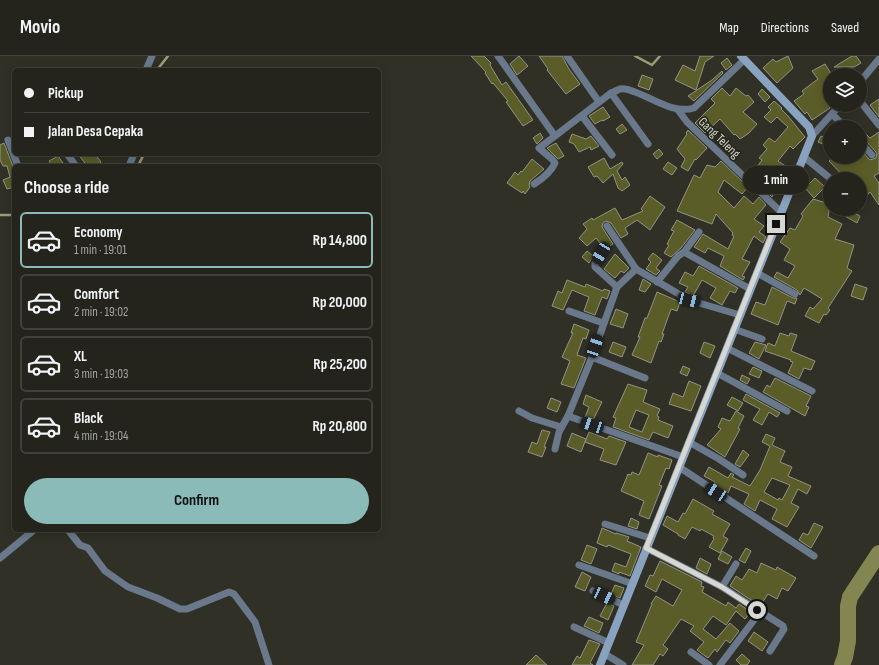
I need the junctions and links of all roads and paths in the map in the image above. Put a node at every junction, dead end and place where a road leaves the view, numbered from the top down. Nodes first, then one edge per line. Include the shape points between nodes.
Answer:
1 (152, 56) edge
2 (498, 56) edge
3 (567, 56) edge
4 (742, 57) edge
5 (879, 59) edge
6 (147, 68) edge
7 (867, 74) edge
8 (611, 93) junction
9 (599, 102) junction
10 (867, 109) edge
11 (678, 110) junction
12 (832, 114) joint
13 (582, 116) junction
14 (838, 120) edge
15 (879, 125) edge
16 (555, 136) junction
17 (812, 136) junction
18 (8, 140) dead end
19 (648, 144) dead end
20 (867, 149) edge
21 (12, 150) edge
22 (872, 154) dead end
23 (612, 155) dead end
24 (804, 156) junction
25 (823, 172) edge
26 (534, 184) dead end
27 (781, 212) junction
28 (607, 226) dead end
29 (699, 232) dead end
30 (684, 252) junction
31 (601, 253) dead end
32 (636, 269) junction
33 (757, 273) junction
34 (657, 282) junction
35 (617, 287) junction
36 (750, 289) junction
37 (795, 294) dead end
38 (569, 311) dead end
39 (740, 315) junction
40 (603, 323) junction
41 (734, 330) junction
42 (762, 339) dead end
43 (727, 348) junction
44 (592, 357) junction
45 (717, 373) junction
46 (646, 378) dead end
47 (812, 391) dead end
48 (519, 411) dead end
49 (787, 411) dead end
50 (568, 416) junction
51 (561, 427) junction
52 (689, 442) junction
53 (555, 449) dead end
54 (683, 457) junction
55 (679, 468) junction
56 (743, 475) dead end
57 (605, 524) dead end
58 (32, 532) edge
59 (70, 532) edge
60 (650, 538) junction
61 (646, 548) junction
62 (814, 556) dead end
63 (0, 558) edge
64 (736, 564) dead end
65 (579, 565) dead end
66 (633, 584) junction
67 (722, 587) junction
68 (593, 591) dead end
69 (624, 605) junction
70 (760, 612) junction
71 (574, 627) dead end
72 (609, 643) junction
73 (770, 651) dead end
74 (691, 652) dead end
75 (605, 654) junction
76 (269, 665) edge
77 (600, 665) edge
78 (623, 665) edge
79 (709, 665) edge
80 (720, 665) edge

1 - 6 street
2 - 16 street
3 - 9 street
4 - 11 street via 694,108
4 - 17 street via 809,127
5 - 7 street
8 - 9 street
8 - 11 street via 620,89 628,90
8 - 19 street
9 - 13 street
10 - 15 street
11 - 27 street, Gang Teleng via 687,122
12 - 14 street
12 - 17 street
13 - 16 street
13 - 23 street
16 - 26 street via 539,148 552,159 554,165
17 - 24 street
18 - 21 street
20 - 22 street
24 - 25 street
24 - 27 street
27 - 33 street
28 - 32 street
29 - 30 street
30 - 34 street
30 - 36 street
31 - 35 street via 595,267
32 - 34 street
32 - 35 street
33 - 36 street
33 - 37 street
34 - 39 street via 689,300
35 - 40 street
36 - 39 street
38 - 40 street
39 - 41 street
40 - 44 street
41 - 42 street
41 - 43 street
43 - 45 street
43 - 47 street
44 - 46 street
44 - 50 street
45 - 49 street
45 - 52 street
48 - 51 street
50 - 51 street
50 - 54 street
51 - 53 street
52 - 54 street
52 - 56 street
54 - 55 street
55 - 60 street
55 - 62 street
57 - 60 street
58 - 63 street
59 - 76 street via 80,544 88,548 105,571 128,587 180,609 188,609 229,592 234,594 255,622
60 - 61 street
61 - 66 street
61 - 67 street
64 - 67 street
65 - 66 street
66 - 69 street
67 - 70 street
68 - 69 street
69 - 72 street
70 - 73 street via 784,628
70 - 80 street
71 - 72 street
72 - 75 street
74 - 79 street
75 - 77 street
75 - 78 street

